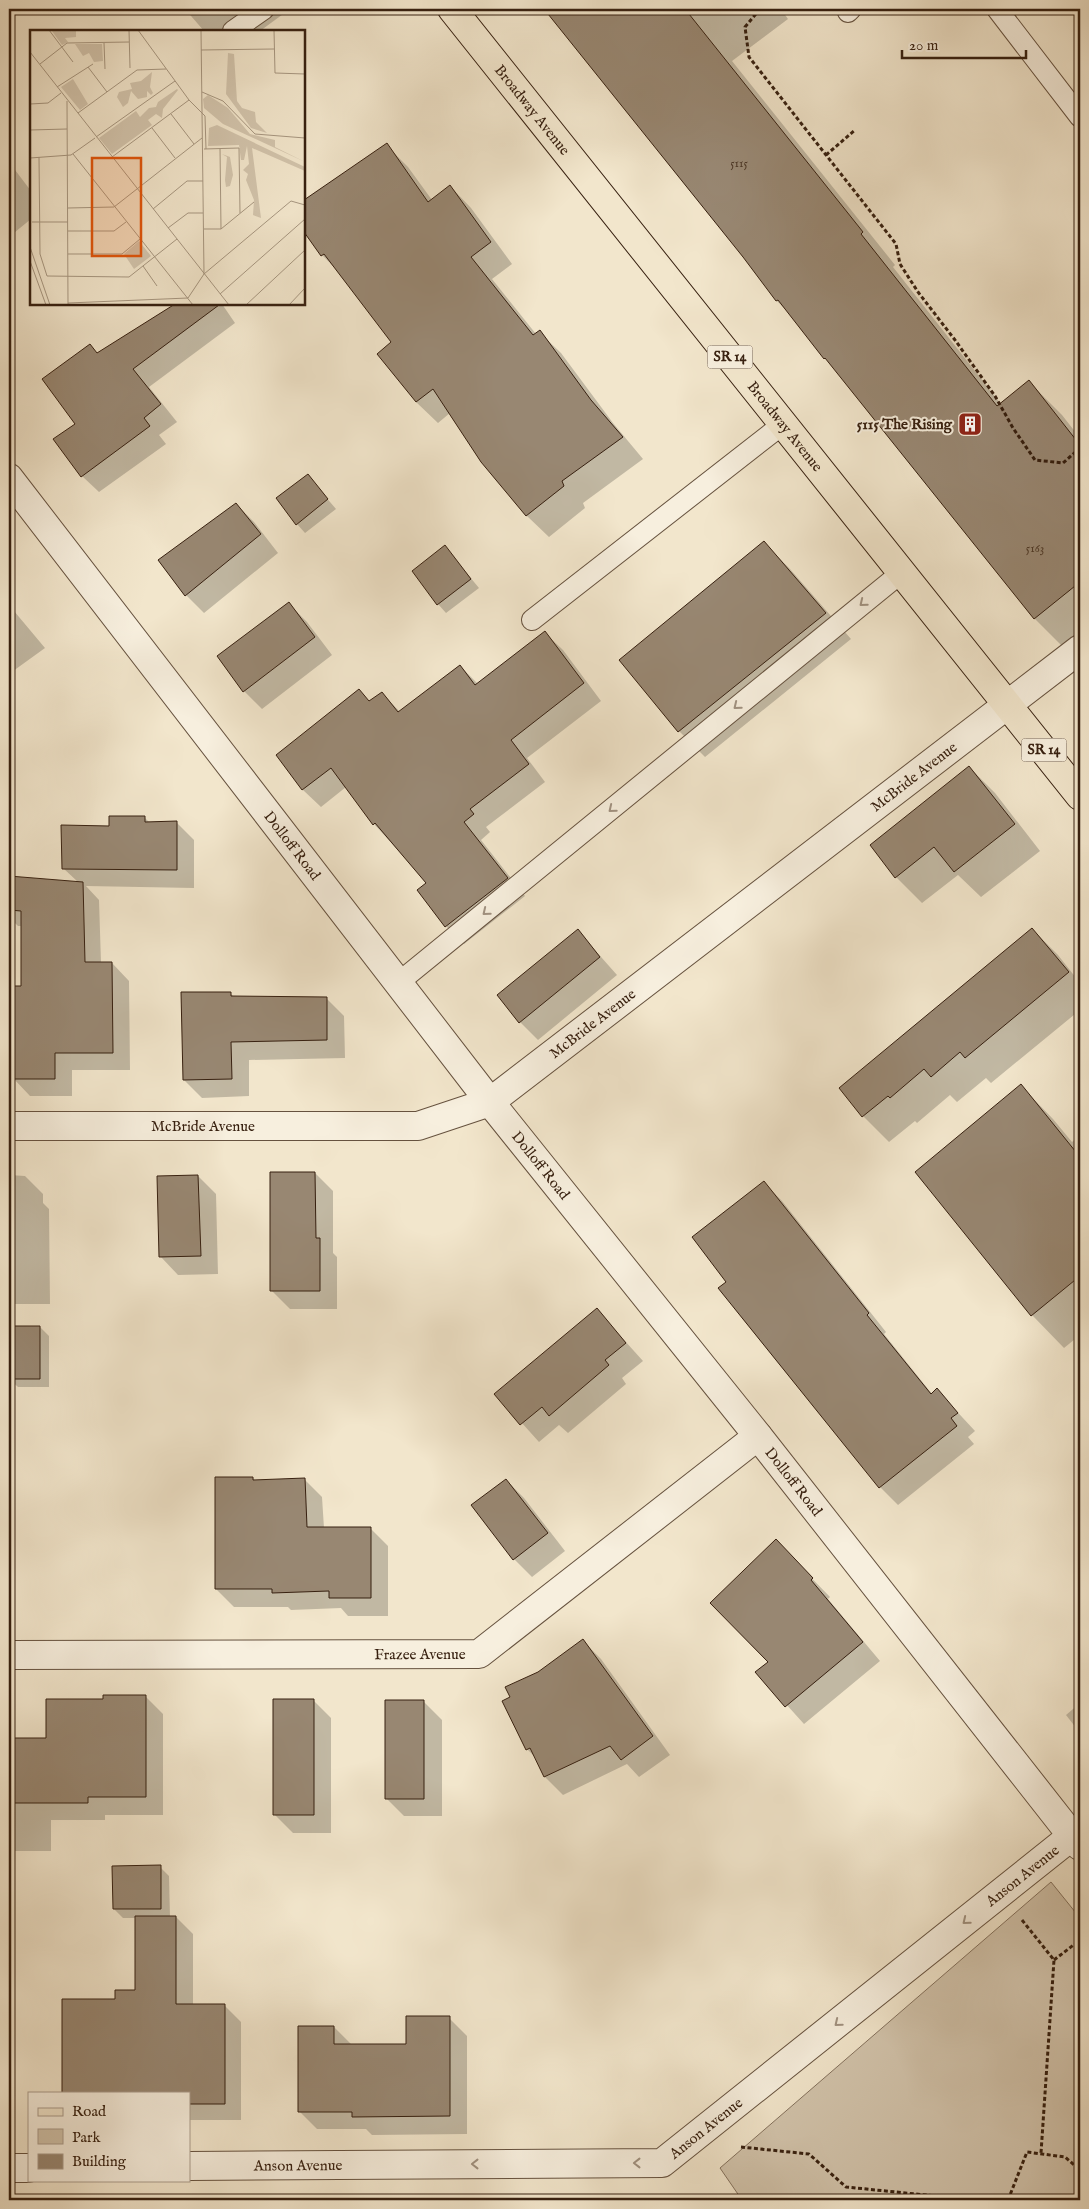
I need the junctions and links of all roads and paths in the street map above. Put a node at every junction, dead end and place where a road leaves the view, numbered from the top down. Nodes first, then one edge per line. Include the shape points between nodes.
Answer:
1 (264, 9) edge
2 (452, 9) edge
3 (760, 9) edge
4 (997, 9) edge
5 (234, 30) edge
6 (1080, 117) edge
7 (855, 130) dead end
8 (826, 155) junction
9 (783, 424) junction
10 (1080, 448) edge
11 (9, 478) edge
12 (901, 573) junction
13 (532, 620) dead end
14 (1080, 649) edge
15 (1008, 704) junction
16 (1080, 796) edge
17 (398, 983) junction
18 (490, 1102) junction
19 (9, 1126) edge
20 (758, 1436) junction
21 (9, 1655) edge
22 (1076, 1841) edge
23 (1017, 1914) dead end
24 (1080, 1940) edge
25 (1054, 1960) junction
26 (740, 2147) dead end
27 (1041, 2153) junction
28 (190, 2166) edge
29 (9, 2168) edge
30 (28, 2168) edge
31 (1080, 2170) edge
32 (976, 2200) edge
33 (1008, 2200) edge

1 - 5 lane
2 - 9 main road, Broadway Avenue / SR 14
3 - 8 path via 745,27 749,57
4 - 6 lane
7 - 8 path
8 - 10 path via 896,244 900,264 918,292 995,396 1036,460 1063,463
9 - 12 main road, Broadway Avenue / SR 14
9 - 13 lane
11 - 17 street, Dolloff Road
12 - 15 main road, Broadway Avenue / SR 14
12 -> 17 lane
14 - 15 street, McBride Avenue
15 - 16 main road, Broadway Avenue / SR 14
15 - 18 street, McBride Avenue
17 - 18 street, Dolloff Road
18 - 19 street, McBride Avenue via 418,1126
18 - 20 street, Dolloff Road
20 - 21 street, Frazee Avenue via 479,1654
20 - 22 street, Dolloff Road
22 -> 28 street, Anson Avenue via 662,2163
23 - 25 path
24 - 25 path
25 - 27 path
26 - 32 path via 809,2154 846,2188
27 - 31 path via 1065,2156
27 - 33 path via 1027,2152
29 - 30 street

